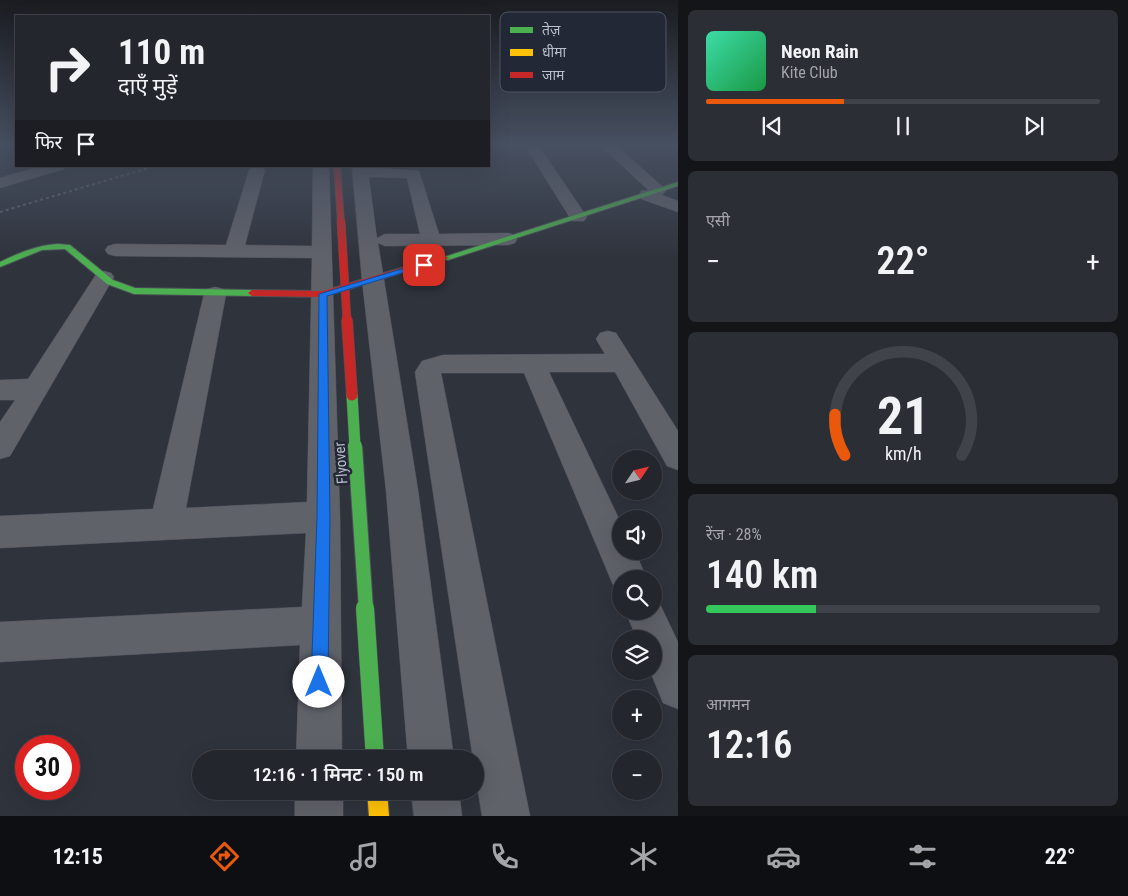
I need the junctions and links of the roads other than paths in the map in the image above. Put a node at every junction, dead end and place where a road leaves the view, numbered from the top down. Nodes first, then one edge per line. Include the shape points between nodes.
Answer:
1 (253, 183) edge
2 (322, 183) edge
3 (353, 183) edge
4 (355, 183) edge
5 (416, 183) edge
6 (556, 183) edge
7 (643, 183) edge
8 (678, 184) edge
9 (653, 193) junction
10 (678, 207) edge
11 (578, 216) junction
12 (508, 239) junction
13 (385, 240) dead end
14 (431, 240) junction
15 (115, 250) dead end
16 (234, 251) junction
17 (322, 252) junction
18 (0, 265) edge
19 (104, 277) junction
20 (372, 280) junction
21 (215, 294) junction
22 (323, 294) junction
23 (533, 365) junction
24 (36, 389) junction
25 (0, 390) edge
26 (0, 447) edge
27 (678, 457) edge
28 (324, 517) junction
29 (166, 524) junction
30 (0, 532) edge
31 (625, 570) edge
32 (648, 620) edge
33 (320, 625) junction
34 (0, 642) edge
35 (678, 688) edge
36 (319, 750) edge
37 (375, 750) edge
38 (430, 750) edge
39 (319, 800) edge
40 (378, 800) edge
41 (436, 800) edge
42 (318, 816) edge
43 (379, 816) edge
44 (438, 816) edge
45 (506, 816) edge

1 - 16 street
2 - 17 street
3 - 37 street, Flyover, bridge
4 - 20 street
5 - 14 street
6 - 11 street
7 - 9 street
8 - 9 street
9 - 10 street
9 - 11 street
11 - 12 street
12 - 14 street
12 - 20 street
13 - 14 street
15 - 16 street
16 - 17 street
17 - 22 street
18 - 19 street via 44,246 60,245
19 - 21 street via 134,291
19 - 24 street
20 - 22 street
20 - 38 street via 402,490
21 - 22 street
21 - 29 street
22 - 28 street
23 - 27 street via 615,351
23 - 31 street
23 - 45 street via 443,364 432,367 428,372
24 - 25 street
24 - 26 street
28 - 29 street
28 - 33 street
29 - 30 street
32 - 35 street
33 - 34 street
33 - 36 street
39 - 42 street
40 - 43 street
41 - 44 street

